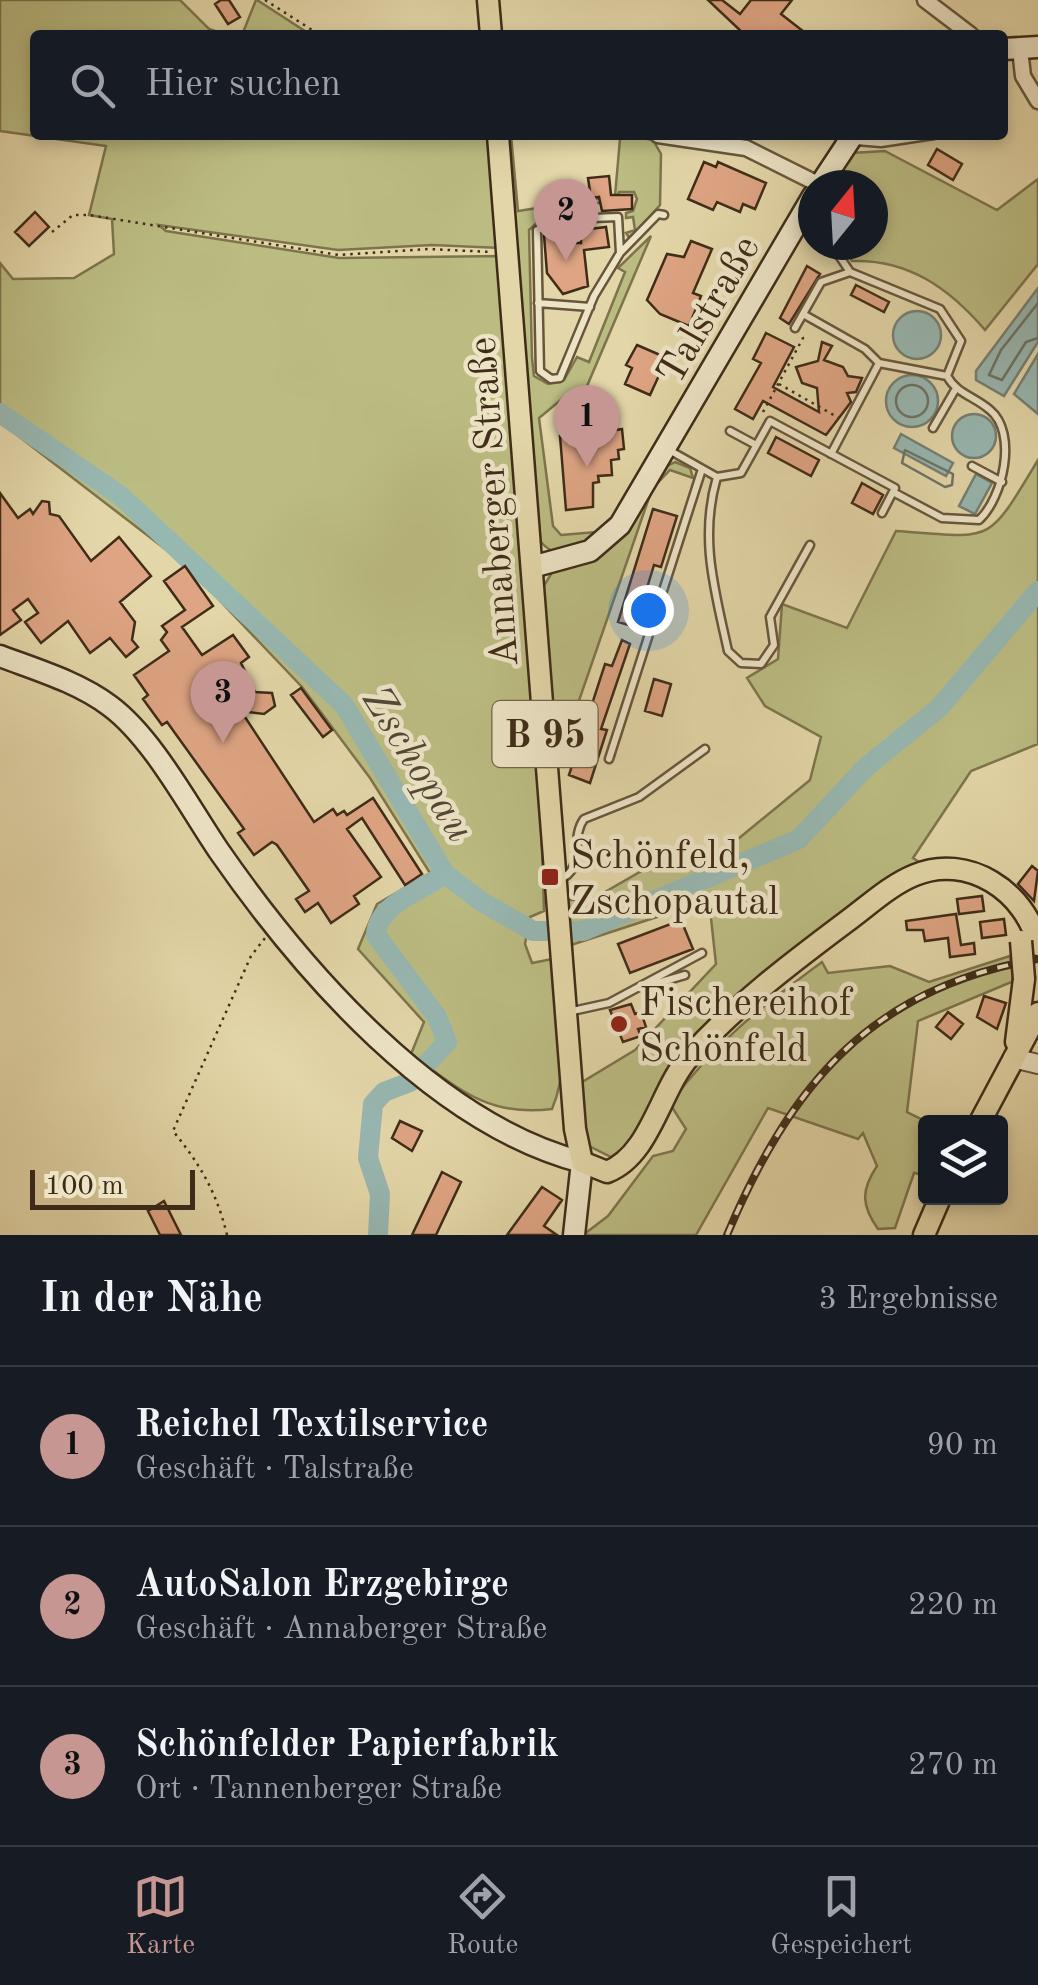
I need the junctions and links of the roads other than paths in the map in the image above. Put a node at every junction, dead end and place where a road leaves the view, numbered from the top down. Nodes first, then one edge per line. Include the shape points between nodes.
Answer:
1 (488, 0) edge
2 (926, 0) edge
3 (491, 30) edge
4 (965, 30) edge
5 (1020, 49) edge
6 (1038, 100) edge
7 (498, 140) edge
8 (692, 140) edge
9 (850, 140) edge
10 (863, 140) edge
11 (901, 140) edge
12 (830, 170) edge
13 (798, 174) edge
14 (664, 215) dead end
15 (798, 228) edge
16 (620, 253) junction
17 (842, 260) edge
18 (850, 272) junction
19 (538, 303) junction
20 (590, 306) junction
21 (803, 314) junction
22 (795, 328) road end
23 (878, 362) junction
24 (947, 376) junction
25 (955, 390) junction
26 (933, 428) dead end
27 (730, 430) dead end
28 (756, 446) junction
29 (667, 449) junction
30 (831, 454) junction
31 (972, 466) dead end
32 (702, 469) junction
33 (717, 477) junction
34 (1002, 482) junction
35 (893, 492) junction
36 (882, 514) dead end
37 (810, 545) dead end
38 (532, 567) junction
39 (0, 656) edge
40 (705, 748) dead end
41 (610, 759) dead end
42 (557, 891) junction
43 (1033, 932) edge
44 (702, 952) dead end
45 (685, 975) dead end
46 (640, 988) junction
47 (566, 1012) junction
48 (1038, 1014) edge
49 (1013, 1058) junction
50 (1038, 1064) edge
51 (984, 1115) edge
52 (582, 1162) junction
53 (937, 1205) edge
54 (574, 1235) edge
55 (924, 1235) edge

1 - 3 main road
2 - 4 street
5 - 6 street via 1023,76
7 - 38 main road, Annaberger Straße / B 95
8 - 13 street via 746,148
9 - 12 main road
10 - 11 lane
14 - 16 lane
15 - 29 main road, Talstraße
16 - 19 lane via 618,217 536,230
16 - 20 lane
17 - 18 lane
18 - 21 lane via 821,282
18 - 24 lane via 940,309 961,341
19 - 20 lane
19 - 20 lane via 540,372 551,379 560,378
21 - 22 lane
21 - 23 lane
23 - 24 lane
23 - 30 lane
24 - 25 lane
25 - 26 lane
25 - 34 lane via 993,412 1003,428
27 - 28 lane
28 - 30 lane via 770,422
28 - 33 lane via 741,473
29 - 32 lane
29 - 38 main road, Talstraße via 610,536 573,558
30 - 35 lane
31 - 34 lane
32 - 33 lane
32 - 41 lane
33 - 37 lane via 706,546 728,651 741,663 761,664 774,644 770,616
34 - 35 lane via 986,514 965,522 942,518
35 - 36 lane
38 - 42 main road, Annaberger Straße / B 95
39 - 52 main road via 93,694 127,721 276,925 411,1067 486,1120
40 - 42 lane via 639,798 584,818 575,866
42 - 47 main road, Annaberger Straße / B 95
43 - 49 main road, bridge
43 - 52 main road via 978,887 952,880 921,886 769,995 668,1090 627,1159 607,1172
44 - 46 lane
45 - 46 lane
46 - 47 lane via 597,1008
47 - 52 main road, Annaberger Straße / B 95
48 - 49 main road
49 - 50 street
49 - 51 main road
52 - 54 main road
53 - 55 main road

